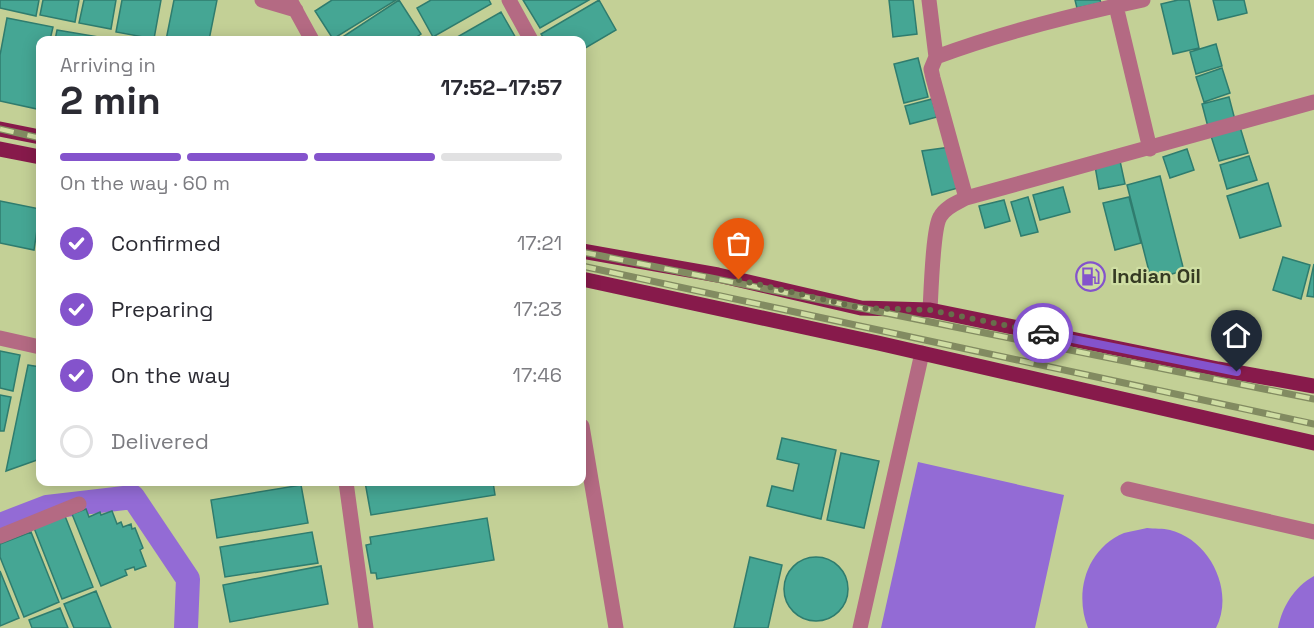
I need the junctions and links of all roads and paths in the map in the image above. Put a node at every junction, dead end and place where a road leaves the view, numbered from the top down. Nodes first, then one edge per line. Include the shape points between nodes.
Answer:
1 (262, 0) edge
2 (509, 0) edge
3 (929, 0) edge
4 (1143, 0) edge
5 (293, 5) edge
6 (1116, 6) junction
7 (310, 36) edge
8 (529, 36) edge
9 (936, 57) junction
10 (1314, 102) edge
11 (0, 129) edge
12 (36, 136) edge
13 (0, 149) edge
14 (1150, 149) junction
15 (36, 156) edge
16 (966, 198) junction
17 (586, 252) edge
18 (586, 280) edge
19 (930, 310) junction
20 (0, 338) edge
21 (36, 346) edge
22 (922, 353) junction
23 (1314, 386) edge
24 (1314, 443) edge
25 (586, 450) edge
26 (347, 486) edge
27 (1128, 489) dead end
28 (79, 504) dead end
29 (1314, 532) edge
30 (0, 536) edge
31 (366, 628) edge
32 (616, 628) edge
33 (860, 628) edge

1 - 5 street
2 - 8 street
3 - 9 street
4 - 6 street
5 - 7 street
6 - 9 street via 994,36
6 - 14 street
9 - 16 street via 931,69
10 - 14 street
11 - 12 main road
13 - 15 main road
14 - 16 street
16 - 19 street via 939,218
17 - 19 main road via 718,275 861,308
18 - 22 main road
19 - 23 main road
20 - 21 street
22 - 24 main road
22 - 33 street
25 - 32 street
26 - 31 street
27 - 29 street
28 - 30 street

